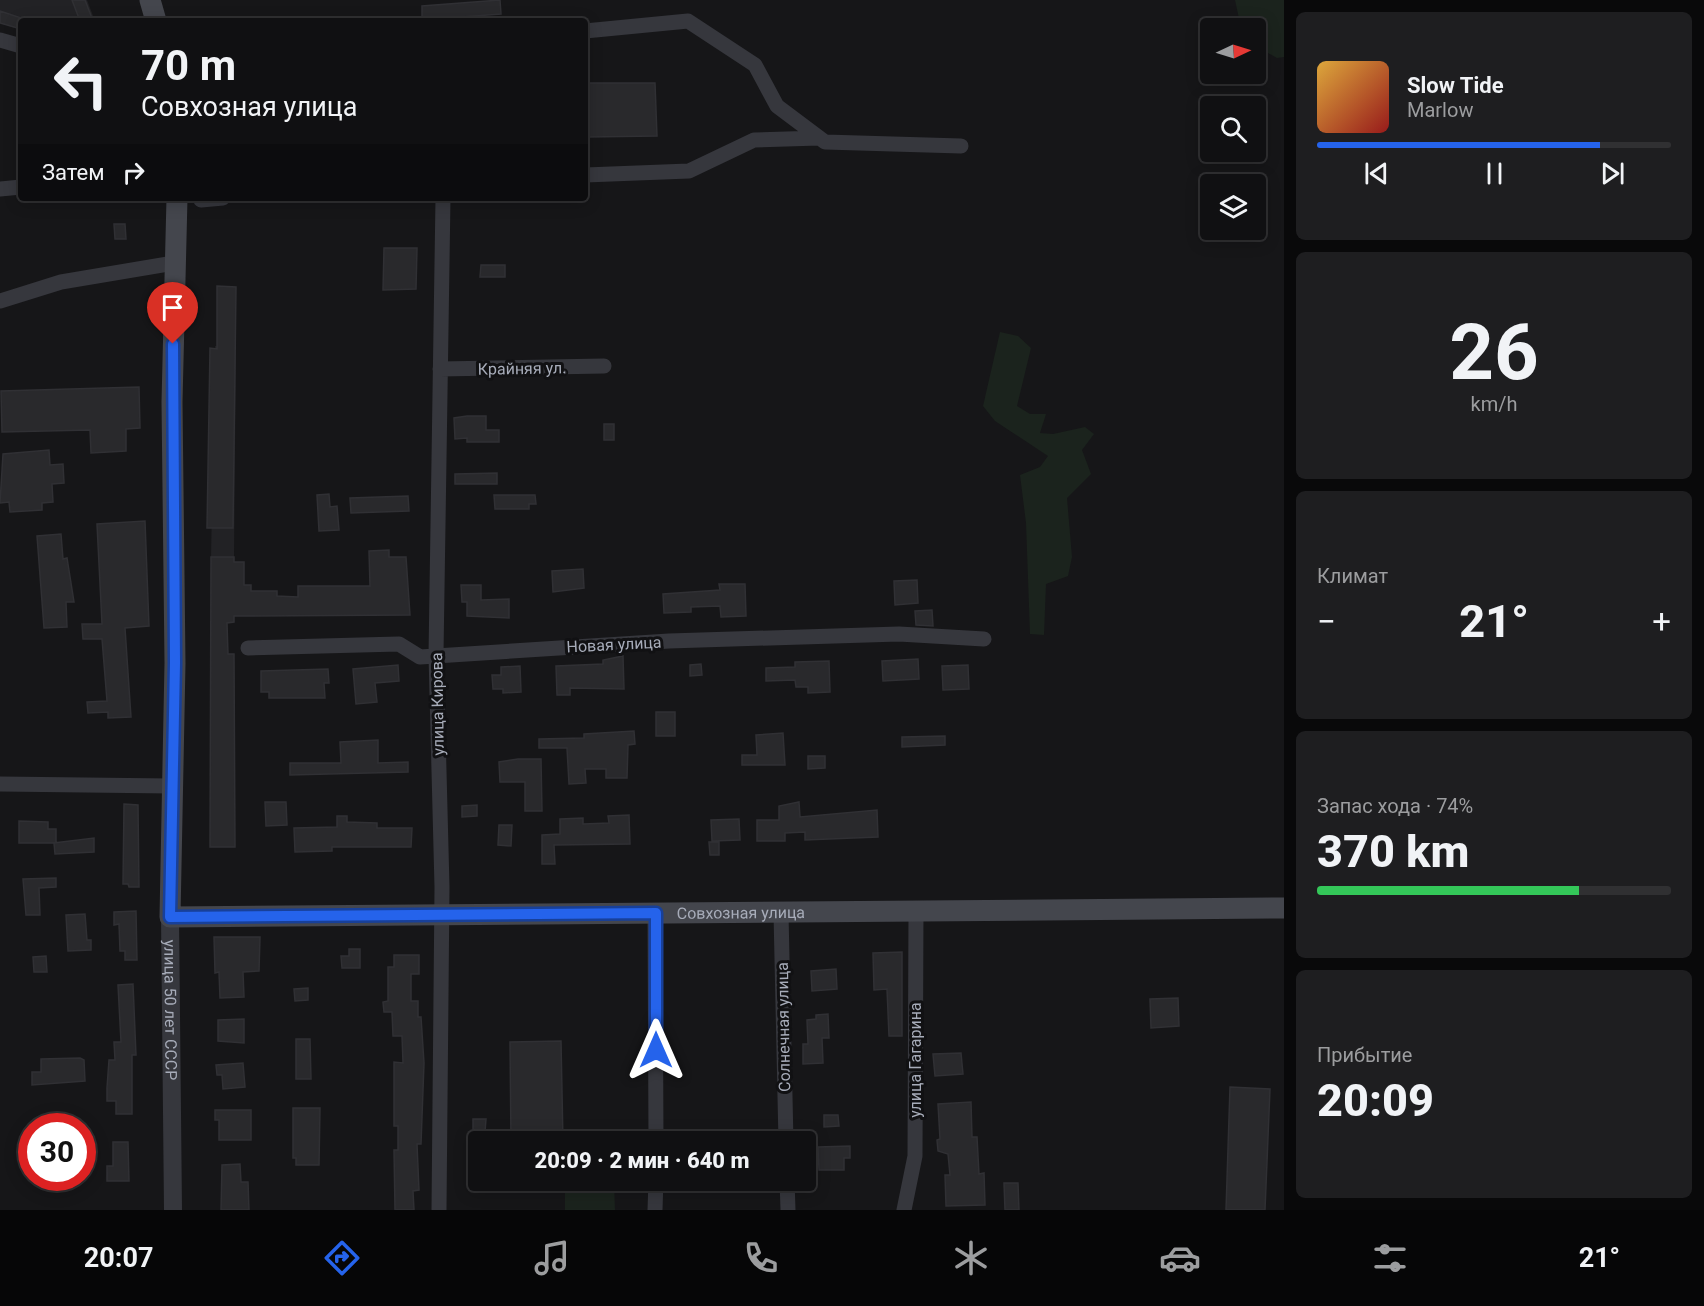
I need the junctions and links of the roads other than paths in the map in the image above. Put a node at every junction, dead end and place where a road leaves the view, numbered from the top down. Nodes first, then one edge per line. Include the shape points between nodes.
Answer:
1 (150, 0) edge
2 (155, 18) edge
3 (588, 32) edge
4 (0, 40) edge
5 (18, 45) edge
6 (819, 138) junction
7 (962, 146) dead end
8 (588, 175) edge
9 (18, 187) edge
10 (0, 189) edge
11 (177, 201) edge
12 (443, 201) edge
13 (174, 263) junction
14 (0, 301) edge
15 (604, 366) dead end
16 (440, 369) junction
17 (984, 639) dead end
18 (248, 648) dead end
19 (436, 655) junction
20 (0, 784) edge
21 (171, 786) junction
22 (1284, 908) edge
23 (916, 910) junction
24 (656, 913) junction
25 (781, 913) junction
26 (442, 915) junction
27 (170, 917) junction
28 (656, 1131) edge
29 (786, 1131) edge
30 (656, 1191) edge
31 (787, 1191) edge
32 (173, 1210) edge
33 (439, 1210) edge
34 (655, 1210) edge
35 (788, 1210) edge
36 (904, 1210) edge

1 - 2 main road
3 - 6 street via 688,21 755,65 777,106
4 - 5 street
6 - 7 street via 825,142
6 - 8 street via 754,140 689,171
9 - 10 street
11 - 13 main road, улица 50 лет СССР
12 - 16 street, улица Кирова
13 - 14 street via 61,282
13 - 21 main road, улица 50 лет СССР via 175,663
15 - 16 street, Крайняя ул.
16 - 19 street, улица Кирова
17 - 19 street, Новая улица via 888,634 669,641
18 - 19 street, Новая улица via 399,644 420,657
19 - 26 street, улица Кирова
20 - 21 street
21 - 27 main road, улица 50 лет СССР
22 - 23 main road, Совхозная улица
23 - 25 main road, Совхозная улица
23 - 36 street, улица Гагарина via 915,1156
24 - 25 main road, Совхозная улица
24 - 26 main road, Совхозная улица
24 - 28 street
25 - 29 street, Солнечная улица
26 - 27 main road, Совхозная улица
26 - 33 street, улица Кирова
27 - 32 street, улица 50 лет СССР
30 - 34 street
31 - 35 street

